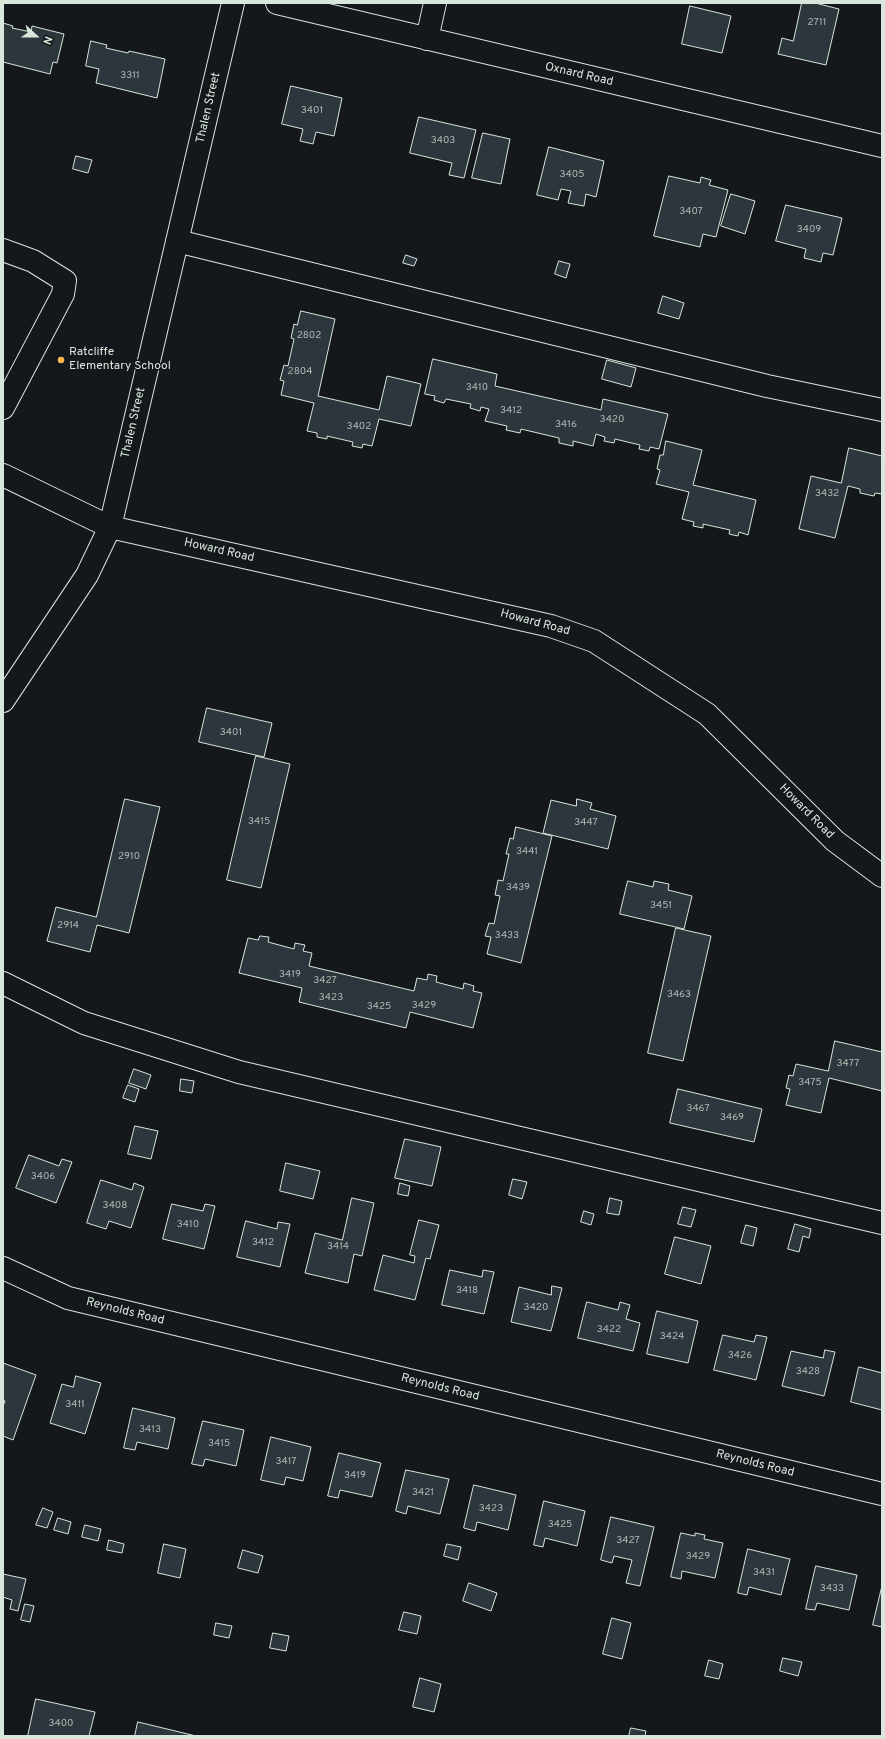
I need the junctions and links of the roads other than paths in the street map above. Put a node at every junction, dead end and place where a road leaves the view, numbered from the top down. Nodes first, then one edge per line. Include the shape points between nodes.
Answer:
1 (233, 3) edge
2 (277, 3) edge
3 (435, 3) edge
4 (427, 39) junction
5 (882, 146) edge
6 (177, 241) junction
7 (3, 250) edge
8 (3, 408) edge
9 (882, 410) edge
10 (3, 475) edge
11 (110, 527) junction
12 (3, 701) edge
13 (882, 876) edge
14 (3, 983) edge
15 (882, 1224) edge
16 (3, 1268) edge
17 (882, 1494) edge

1 - 6 street, Thalen Street
2 - 4 street, Oxnard Road
3 - 4 street
4 - 5 street, Oxnard Road
6 - 9 street via 767,386
6 - 11 street, Thalen Street
7 - 8 street via 33,261 65,282 63,294
10 - 11 street, Howard Road
11 - 12 street, Thalen Street via 87,575
11 - 13 street, Howard Road via 551,626 594,641 708,714 835,841
14 - 15 street via 84,1023 239,1072
16 - 17 street, Reynolds Road via 68,1298

